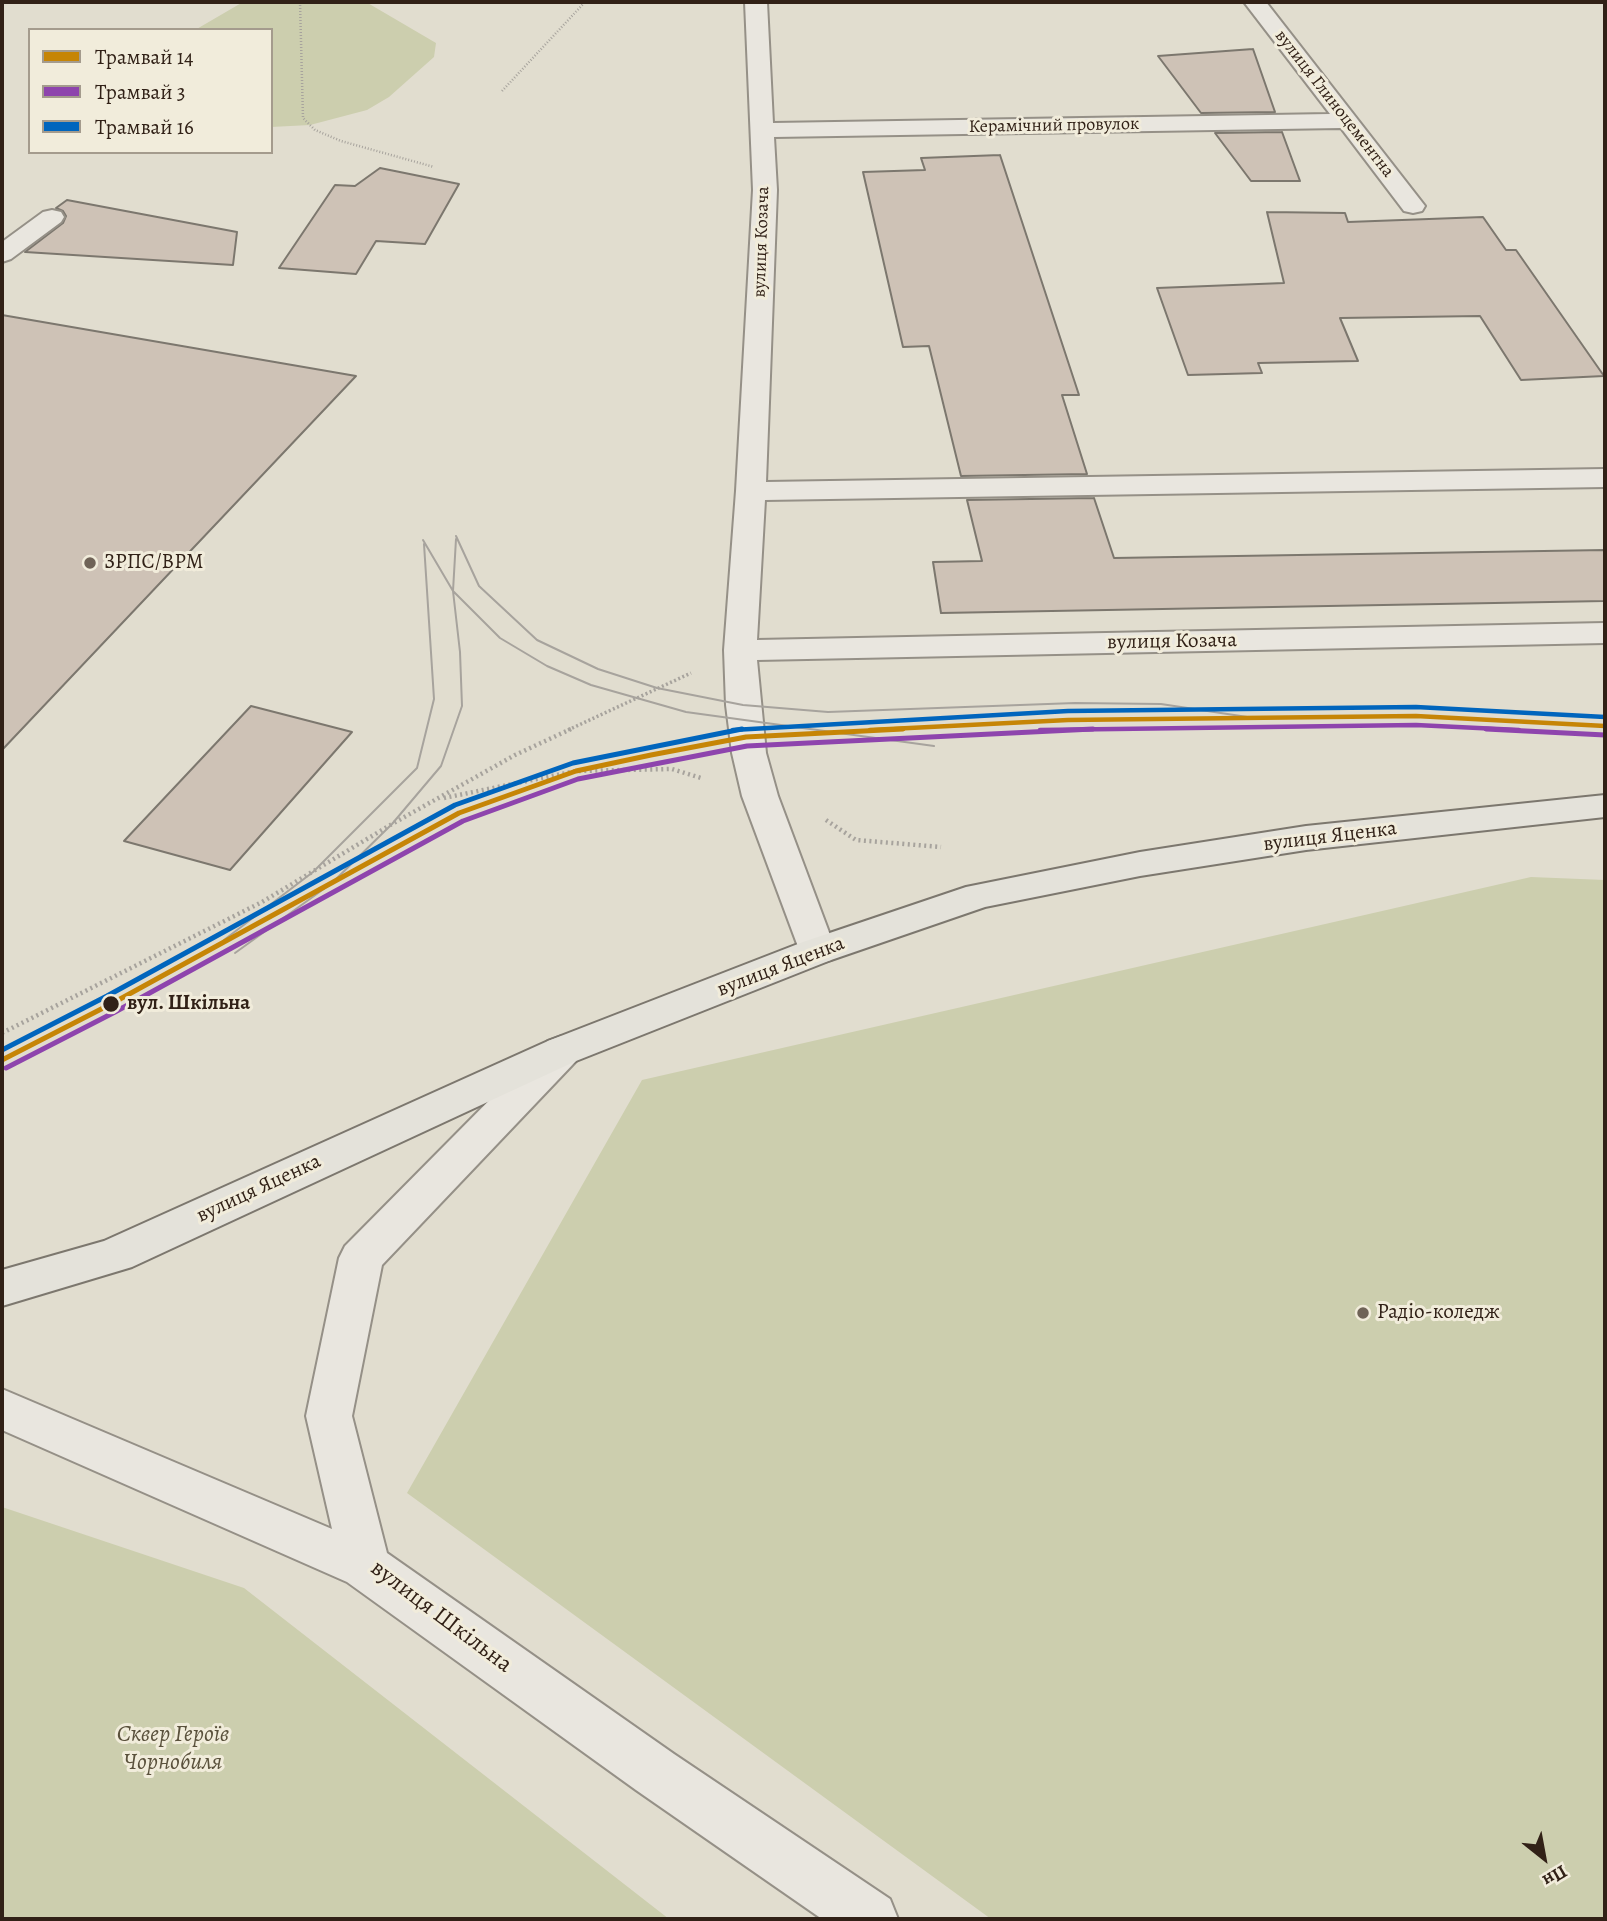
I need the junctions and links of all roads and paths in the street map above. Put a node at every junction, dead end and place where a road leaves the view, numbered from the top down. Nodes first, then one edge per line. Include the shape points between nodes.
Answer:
1 (300, 2) edge
2 (585, 2) edge
3 (756, 2) edge
4 (1255, 2) edge
5 (502, 92) dead end
6 (1347, 121) junction
7 (762, 130) junction
8 (434, 167) dead end
9 (1413, 206) dead end
10 (52, 217) dead end
11 (2, 254) edge
12 (1605, 478) edge
13 (751, 491) junction
14 (1605, 634) edge
15 (740, 650) junction
16 (760, 796) junction
17 (440, 799) junction
18 (1605, 806) edge
19 (941, 847) dead end
20 (817, 951) junction
21 (2, 1033) edge
22 (562, 1051) junction
23 (2, 1288) edge
24 (2, 1409) edge
25 (365, 1566) junction
26 (870, 1919) edge

1 - 8 path via 303,118 315,131 341,141
2 - 5 path
3 - 7 street, вулиця Козача
4 - 6 street, вулиця Глиноцементна
6 - 7 street, Керамічний провулок
6 - 9 street, вулиця Глиноцементна
7 - 13 street, вулиця Козача via 765,190
10 - 11 street
12 - 13 street
13 - 15 street, вулиця Козача
14 - 15 street, вулиця Козача
15 - 16 street, вулиця Козача via 746,737
15 - 17 path via 515,755
16 - 17 path via 671,769 576,771
16 - 19 path via 789,796 856,840
16 - 20 street, вулиця Козача
17 - 21 path via 262,902
18 - 20 main road, вулиця Яценка via 1306,838 1140,864 979,897
20 - 22 main road, вулиця Яценка
22 - 23 main road, вулиця Яценка via 116,1255
22 - 25 street, вулиця Шкільна via 361,1258 329,1416
24 - 25 street
25 - 26 street, вулиця Шкільна

